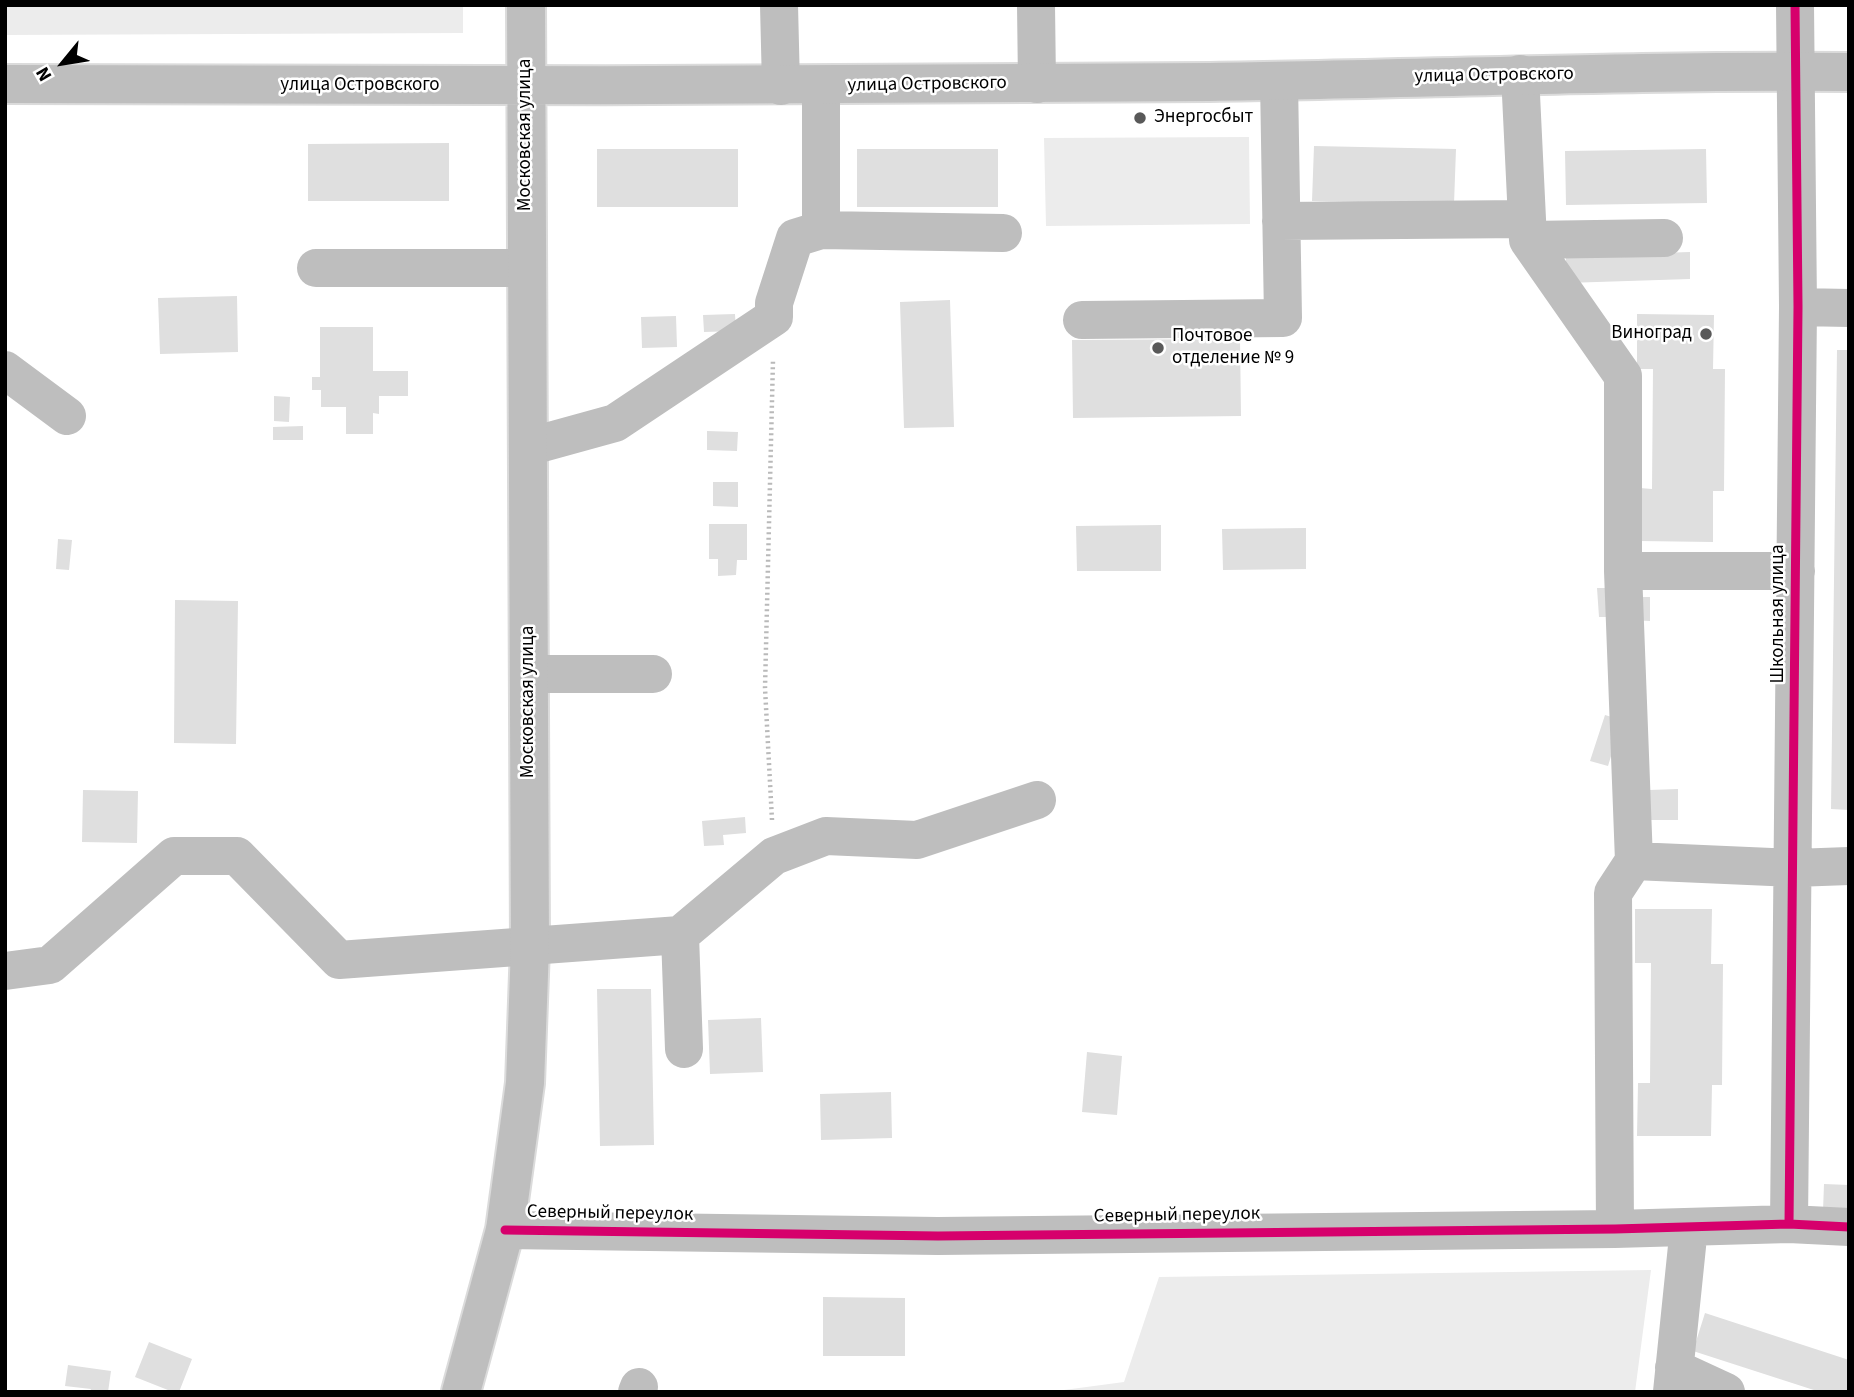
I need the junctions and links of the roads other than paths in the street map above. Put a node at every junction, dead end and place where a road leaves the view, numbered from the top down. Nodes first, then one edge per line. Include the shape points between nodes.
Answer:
1 (526, 5) edge
2 (779, 5) edge
3 (1036, 5) edge
4 (1795, 5) edge
5 (1797, 72) junction
6 (1849, 72) edge
7 (1520, 74) junction
8 (1279, 81) junction
9 (1037, 84) junction
10 (5, 85) edge
11 (526, 86) junction
12 (781, 86) junction
13 (821, 86) junction
14 (1281, 221) junction
15 (821, 230) junction
16 (1527, 230) junction
17 (1003, 233) dead end
18 (1664, 238) dead end
19 (316, 268) dead end
20 (527, 268) junction
21 (1798, 307) junction
22 (1849, 308) edge
23 (1082, 320) dead end
24 (5, 370) edge
25 (67, 416) dead end
26 (528, 447) junction
27 (1623, 570) junction
28 (1796, 570) junction
29 (529, 674) junction
30 (653, 674) dead end
31 (1037, 800) dead end
32 (1634, 861) junction
33 (1849, 866) edge
34 (1794, 868) junction
35 (680, 935) junction
36 (530, 947) junction
37 (5, 971) edge
38 (684, 1049) dead end
39 (1789, 1224) junction
40 (1689, 1227) junction
41 (1849, 1227) edge
42 (1615, 1229) junction
43 (505, 1230) junction
44 (1673, 1380) edge
45 (461, 1392) edge
46 (1726, 1392) edge

1 - 11 main road, Московская улица
2 - 12 main road
3 - 9 main road
4 - 5 main road, Школьная улица
5 - 6 main road, улица Островского
5 - 7 main road, улица Островского
5 - 21 main road, Школьная улица
7 - 8 main road, улица Островского
7 - 16 main road
8 - 9 main road, улица Островского
8 - 14 main road
9 - 13 main road, улица Островского
10 - 11 main road, улица Островского
11 - 12 main road, улица Островского
11 - 20 main road, Московская улица
12 - 13 main road, улица Островского
13 - 15 main road
14 - 16 main road
14 - 23 main road via 1283,318
15 - 17 main road
15 - 26 main road via 795,238 774,303 774,317 615,423
16 - 18 main road
16 - 27 main road via 1623,376
19 - 20 main road
20 - 26 main road, Московская улица
21 - 22 main road
21 - 28 main road, Школьная улица
24 - 25 main road
26 - 29 main road, Московская улица
27 - 28 main road
27 - 32 main road
28 - 34 main road, Школьная улица
29 - 30 main road
29 - 36 main road, Московская улица
31 - 35 main road via 917,839 826,836 774,856
32 - 34 main road
32 - 42 main road via 1613,893
33 - 34 main road
34 - 39 main road, Школьная улица
35 - 36 main road
35 - 38 main road
36 - 37 main road via 339,960 237,856 174,856 50,965
36 - 43 main road, Московская улица via 525,1083
39 - 40 main road, Северный переулок
39 - 41 main road, Северный переулок
40 - 42 main road, Северный переулок
40 - 44 main road
42 - 43 main road, Северный переулок via 952,1236
43 - 45 main road, Московская улица
44 - 46 main road

